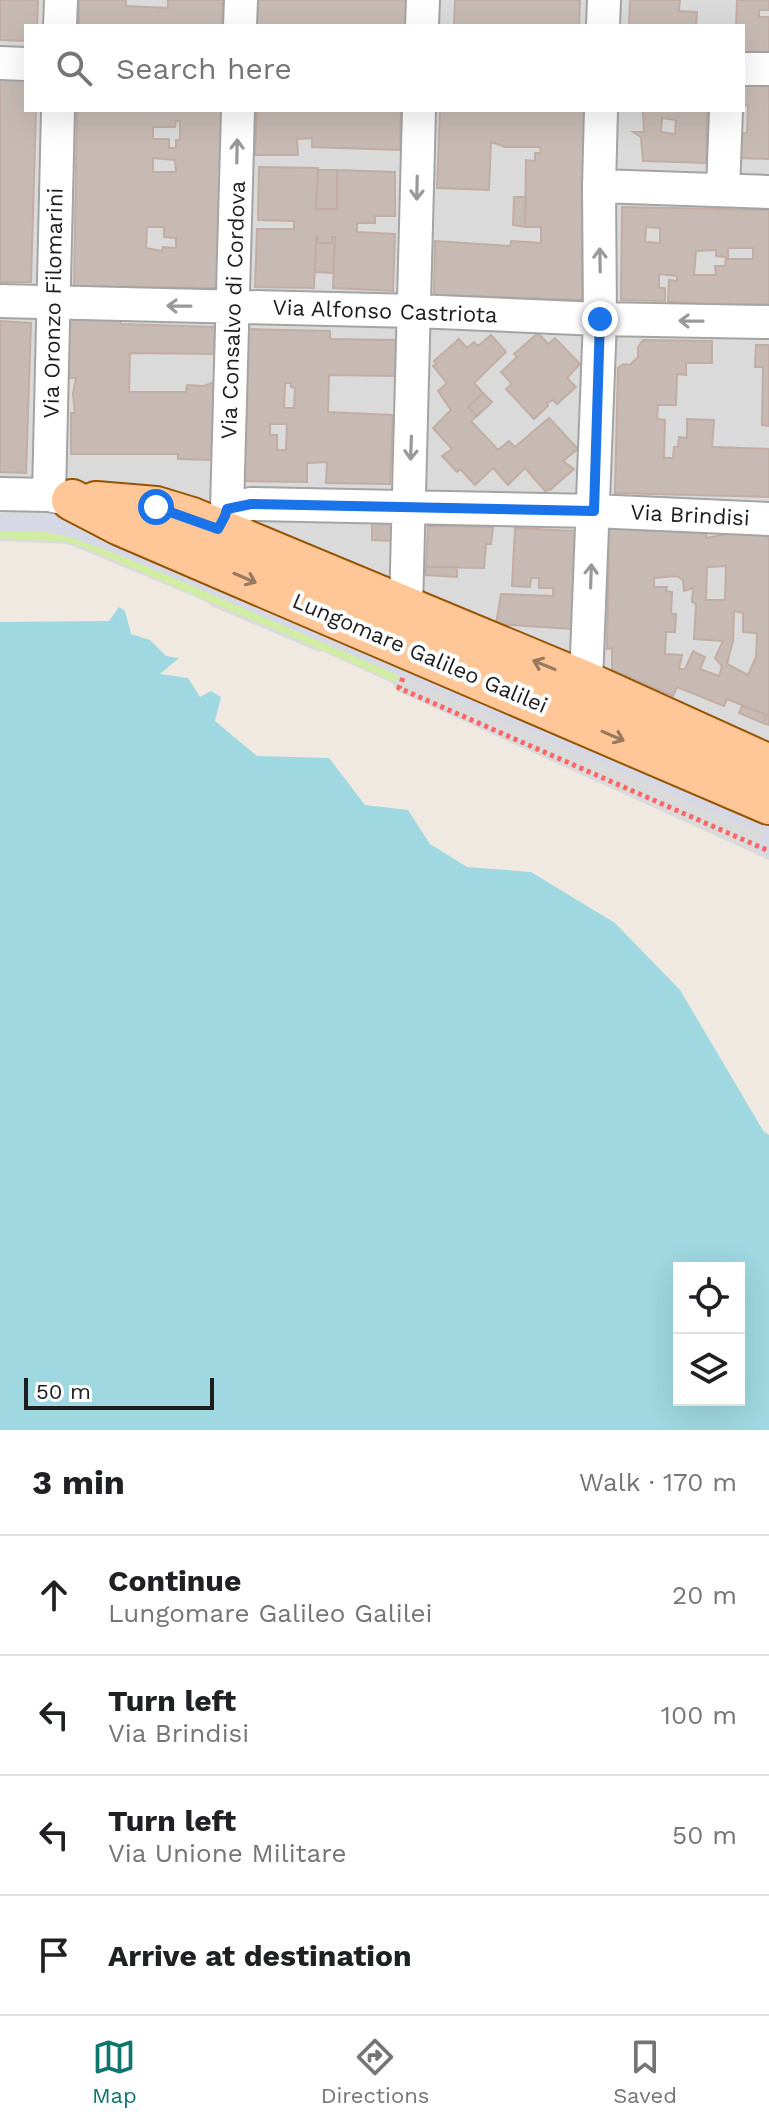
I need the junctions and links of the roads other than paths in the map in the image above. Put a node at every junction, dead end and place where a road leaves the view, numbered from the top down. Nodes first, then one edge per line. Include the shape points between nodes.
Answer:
1 (61, 0) edge
2 (241, 0) edge
3 (423, 0) edge
4 (604, 0) edge
5 (60, 24) edge
6 (240, 24) edge
7 (422, 24) edge
8 (603, 24) edge
9 (0, 63) edge
10 (24, 64) edge
11 (745, 69) edge
12 (769, 69) edge
13 (58, 112) edge
14 (238, 112) edge
15 (419, 112) edge
16 (601, 112) edge
17 (726, 112) edge
18 (599, 186) junction
19 (723, 190) junction
20 (769, 192) edge
21 (0, 301) edge
22 (52, 303) junction
23 (234, 307) junction
24 (415, 311) junction
25 (600, 319) junction
26 (769, 322) edge
27 (0, 494) edge
28 (60, 498) junction
29 (409, 507) junction
30 (594, 511) junction
31 (223, 519) junction
32 (769, 519) edge
33 (120, 525) junction
34 (299, 581) junction
35 (400, 625) junction
36 (586, 682) junction
37 (569, 718) junction
38 (769, 765) edge
39 (769, 804) edge

1 - 5 street
2 - 6 street
3 - 7 street
4 - 8 street
9 - 10 street
11 - 12 street
13 - 22 street, Via Oronzo Filomarini
23 -> 14 street, Via Consalvo di Cordova
15 -> 24 street
16 - 18 street
17 - 19 street
18 - 19 street
25 -> 18 street
19 - 20 street
21 - 22 street, Via Alfonso Castriota
23 -> 22 street, Via Alfonso Castriota
22 - 28 street, Via Oronzo Filomarini
23 - 24 street, Via Alfonso Castriota
23 - 31 street, Via Consalvo di Cordova
24 - 25 street, Via Alfonso Castriota
24 -> 29 street
26 -> 25 street, Via Alfonso Castriota
25 - 30 street
27 - 28 street, Lungomare Galileo Galilei
28 - 31 main road, Lungomare Galileo Galilei
28 - 33 main road, Lungomare Galileo Galilei
29 - 30 street, Via Brindisi
29 - 31 street, Via Brindisi via 251,504
29 - 35 street
30 - 32 street, Via Brindisi
36 -> 30 street
31 - 33 street, Via Brindisi via 209,537 157,522
31 - 34 main road, Lungomare Galileo Galilei
33 -> 34 main road, Lungomare Galileo Galilei
34 - 35 main road, Lungomare Galileo Galilei
36 -> 35 main road, Lungomare Galileo Galilei
35 - 37 main road, Lungomare Galileo Galilei
36 - 37 main road
36 - 38 main road, Lungomare Galileo Galilei
37 -> 39 main road, Lungomare Galileo Galilei

